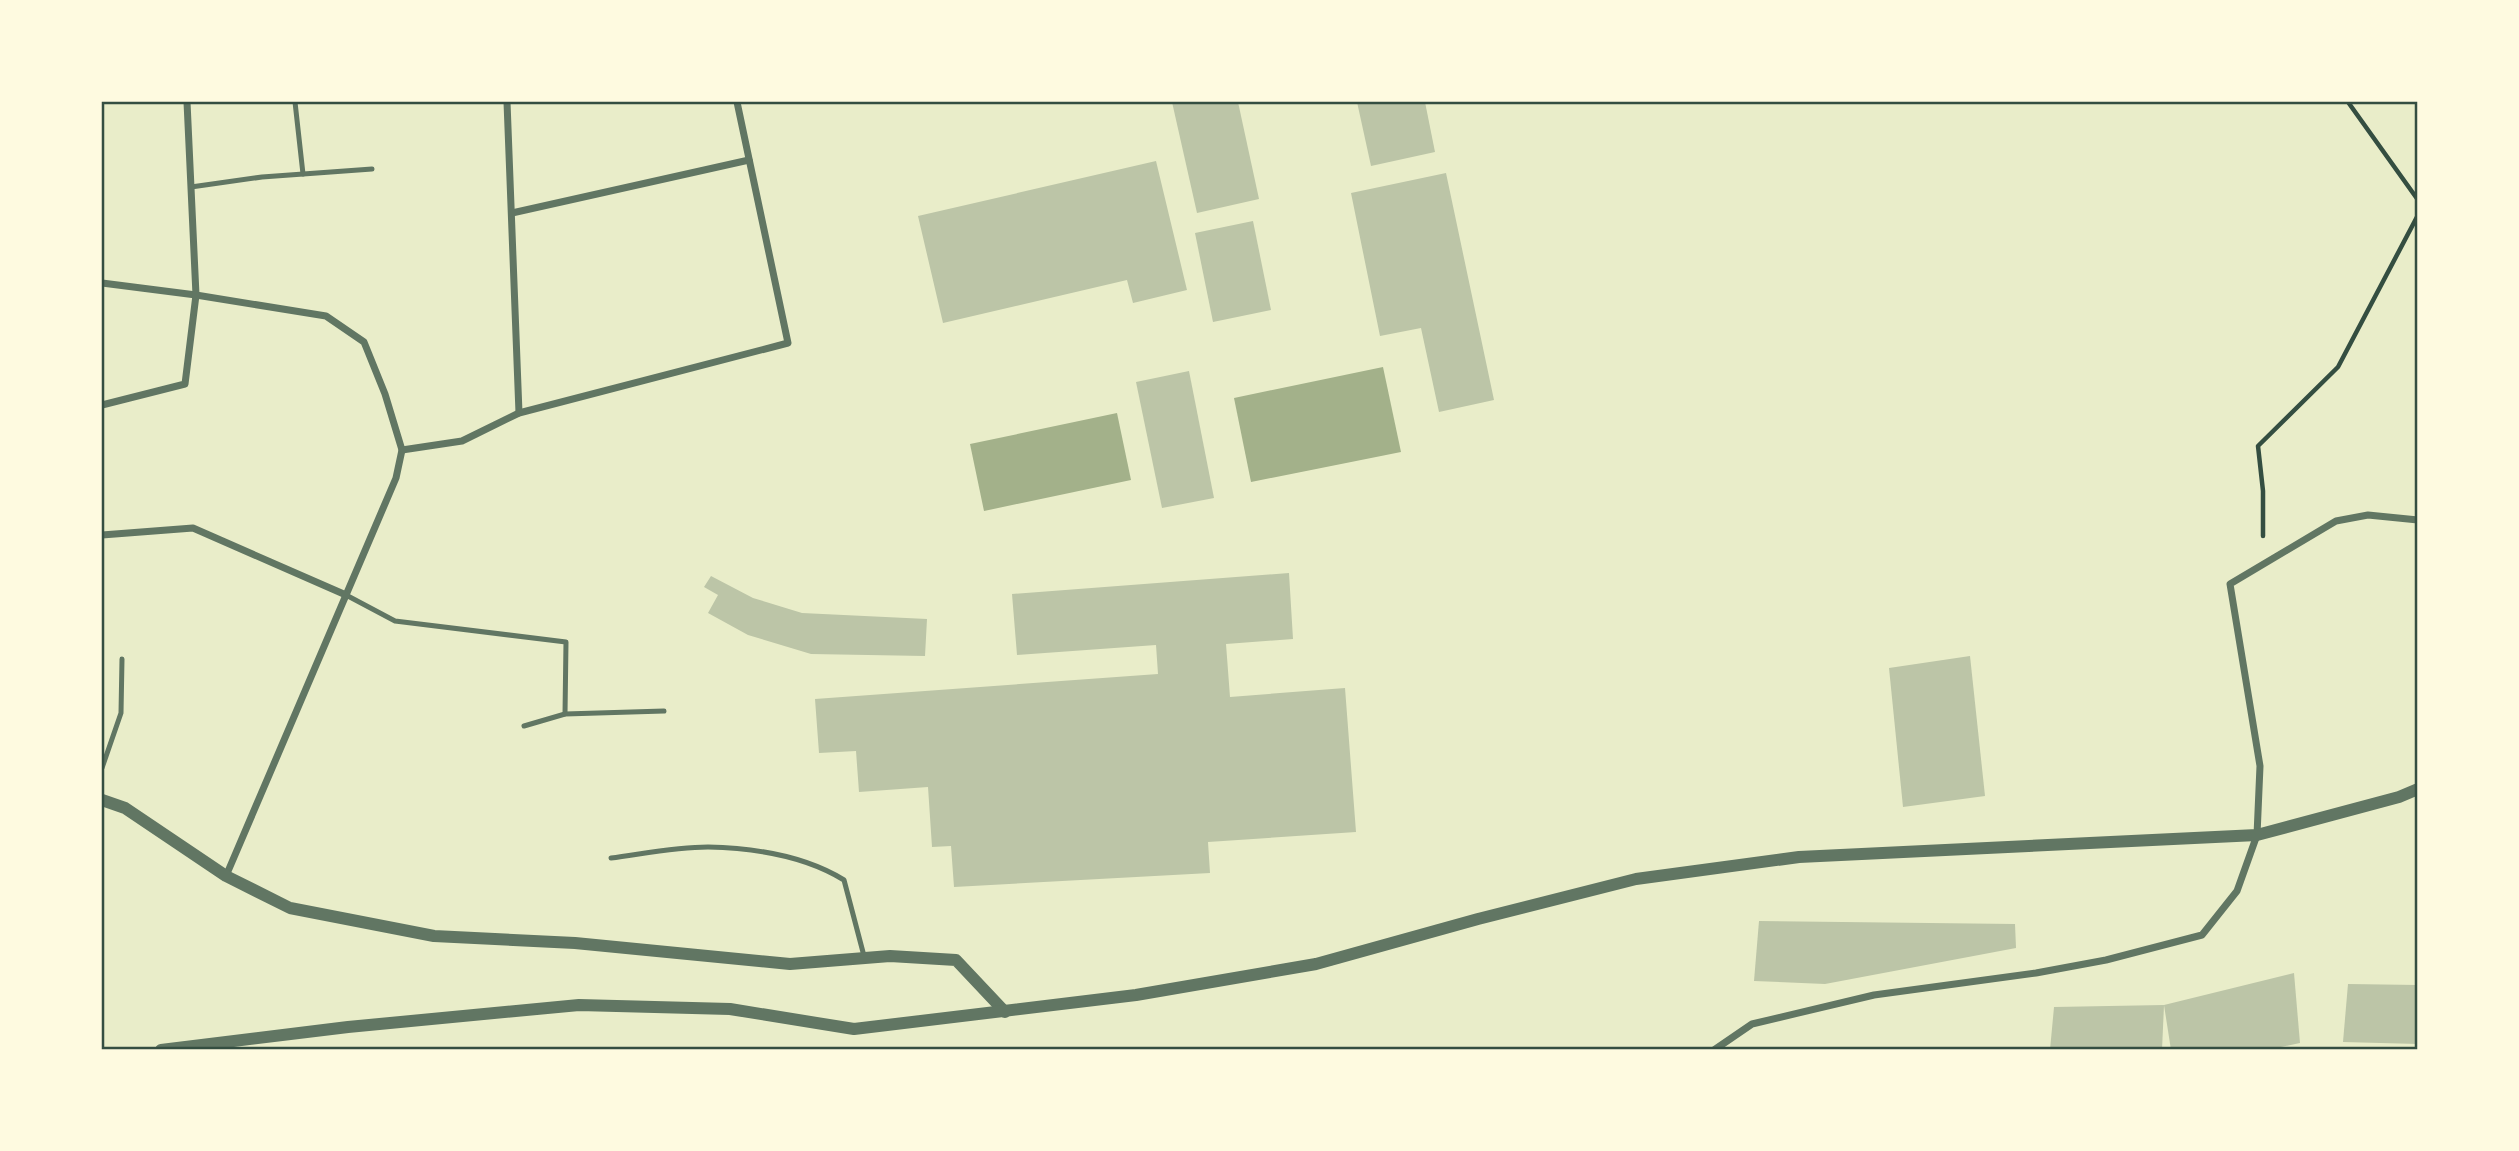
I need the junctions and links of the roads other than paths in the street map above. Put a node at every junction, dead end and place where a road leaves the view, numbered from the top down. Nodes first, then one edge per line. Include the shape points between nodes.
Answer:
1 (187, 102) edge
2 (295, 102) edge
3 (507, 102) edge
4 (737, 102) edge
5 (749, 160) junction
6 (372, 169) dead end
7 (303, 174) junction
8 (191, 187) junction
9 (512, 213) junction
10 (102, 283) edge
11 (196, 295) junction
12 (102, 405) edge
13 (519, 413) junction
14 (402, 450) junction
15 (2417, 520) edge
16 (102, 535) edge
17 (346, 594) junction
18 (122, 659) dead end
19 (664, 711) dead end
20 (565, 714) junction
21 (524, 726) dead end
22 (102, 768) edge
23 (2417, 789) edge
24 (102, 800) edge
25 (2257, 835) junction
26 (611, 858) dead end
27 (226, 876) junction
28 (864, 958) junction
29 (1005, 1012) junction
30 (161, 1049) edge
31 (1714, 1049) edge

1 - 8 street
2 - 7 lane
3 - 9 street
4 - 5 street
5 - 9 street
5 - 13 street via 788,343
6 - 7 lane
7 - 8 lane
8 - 11 street
9 - 13 street
10 - 11 street
11 - 12 street via 185,384
11 - 14 street via 326,316 364,342
13 - 14 street via 462,441
14 - 17 street via 396,478
15 - 25 street via 2368,515 2336,521 2230,584 2260,766
16 - 17 street via 193,528
17 - 20 lane via 395,621 566,642
17 - 27 street
18 - 22 lane via 121,713
19 - 20 lane
20 - 21 lane
23 - 25 street
24 - 27 street via 125,808
25 - 29 street via 1799,857 1650,877 1316,964
25 - 31 street via 2237,891 2202,935 2036,974 1874,995 1752,1024
26 - 28 lane via 707,847 767,853 824,867 844,880
27 - 28 street via 290,908 434,936 575,943 790,964
28 - 29 street via 956,960
29 - 30 street via 854,1029 730,1009 579,1005

